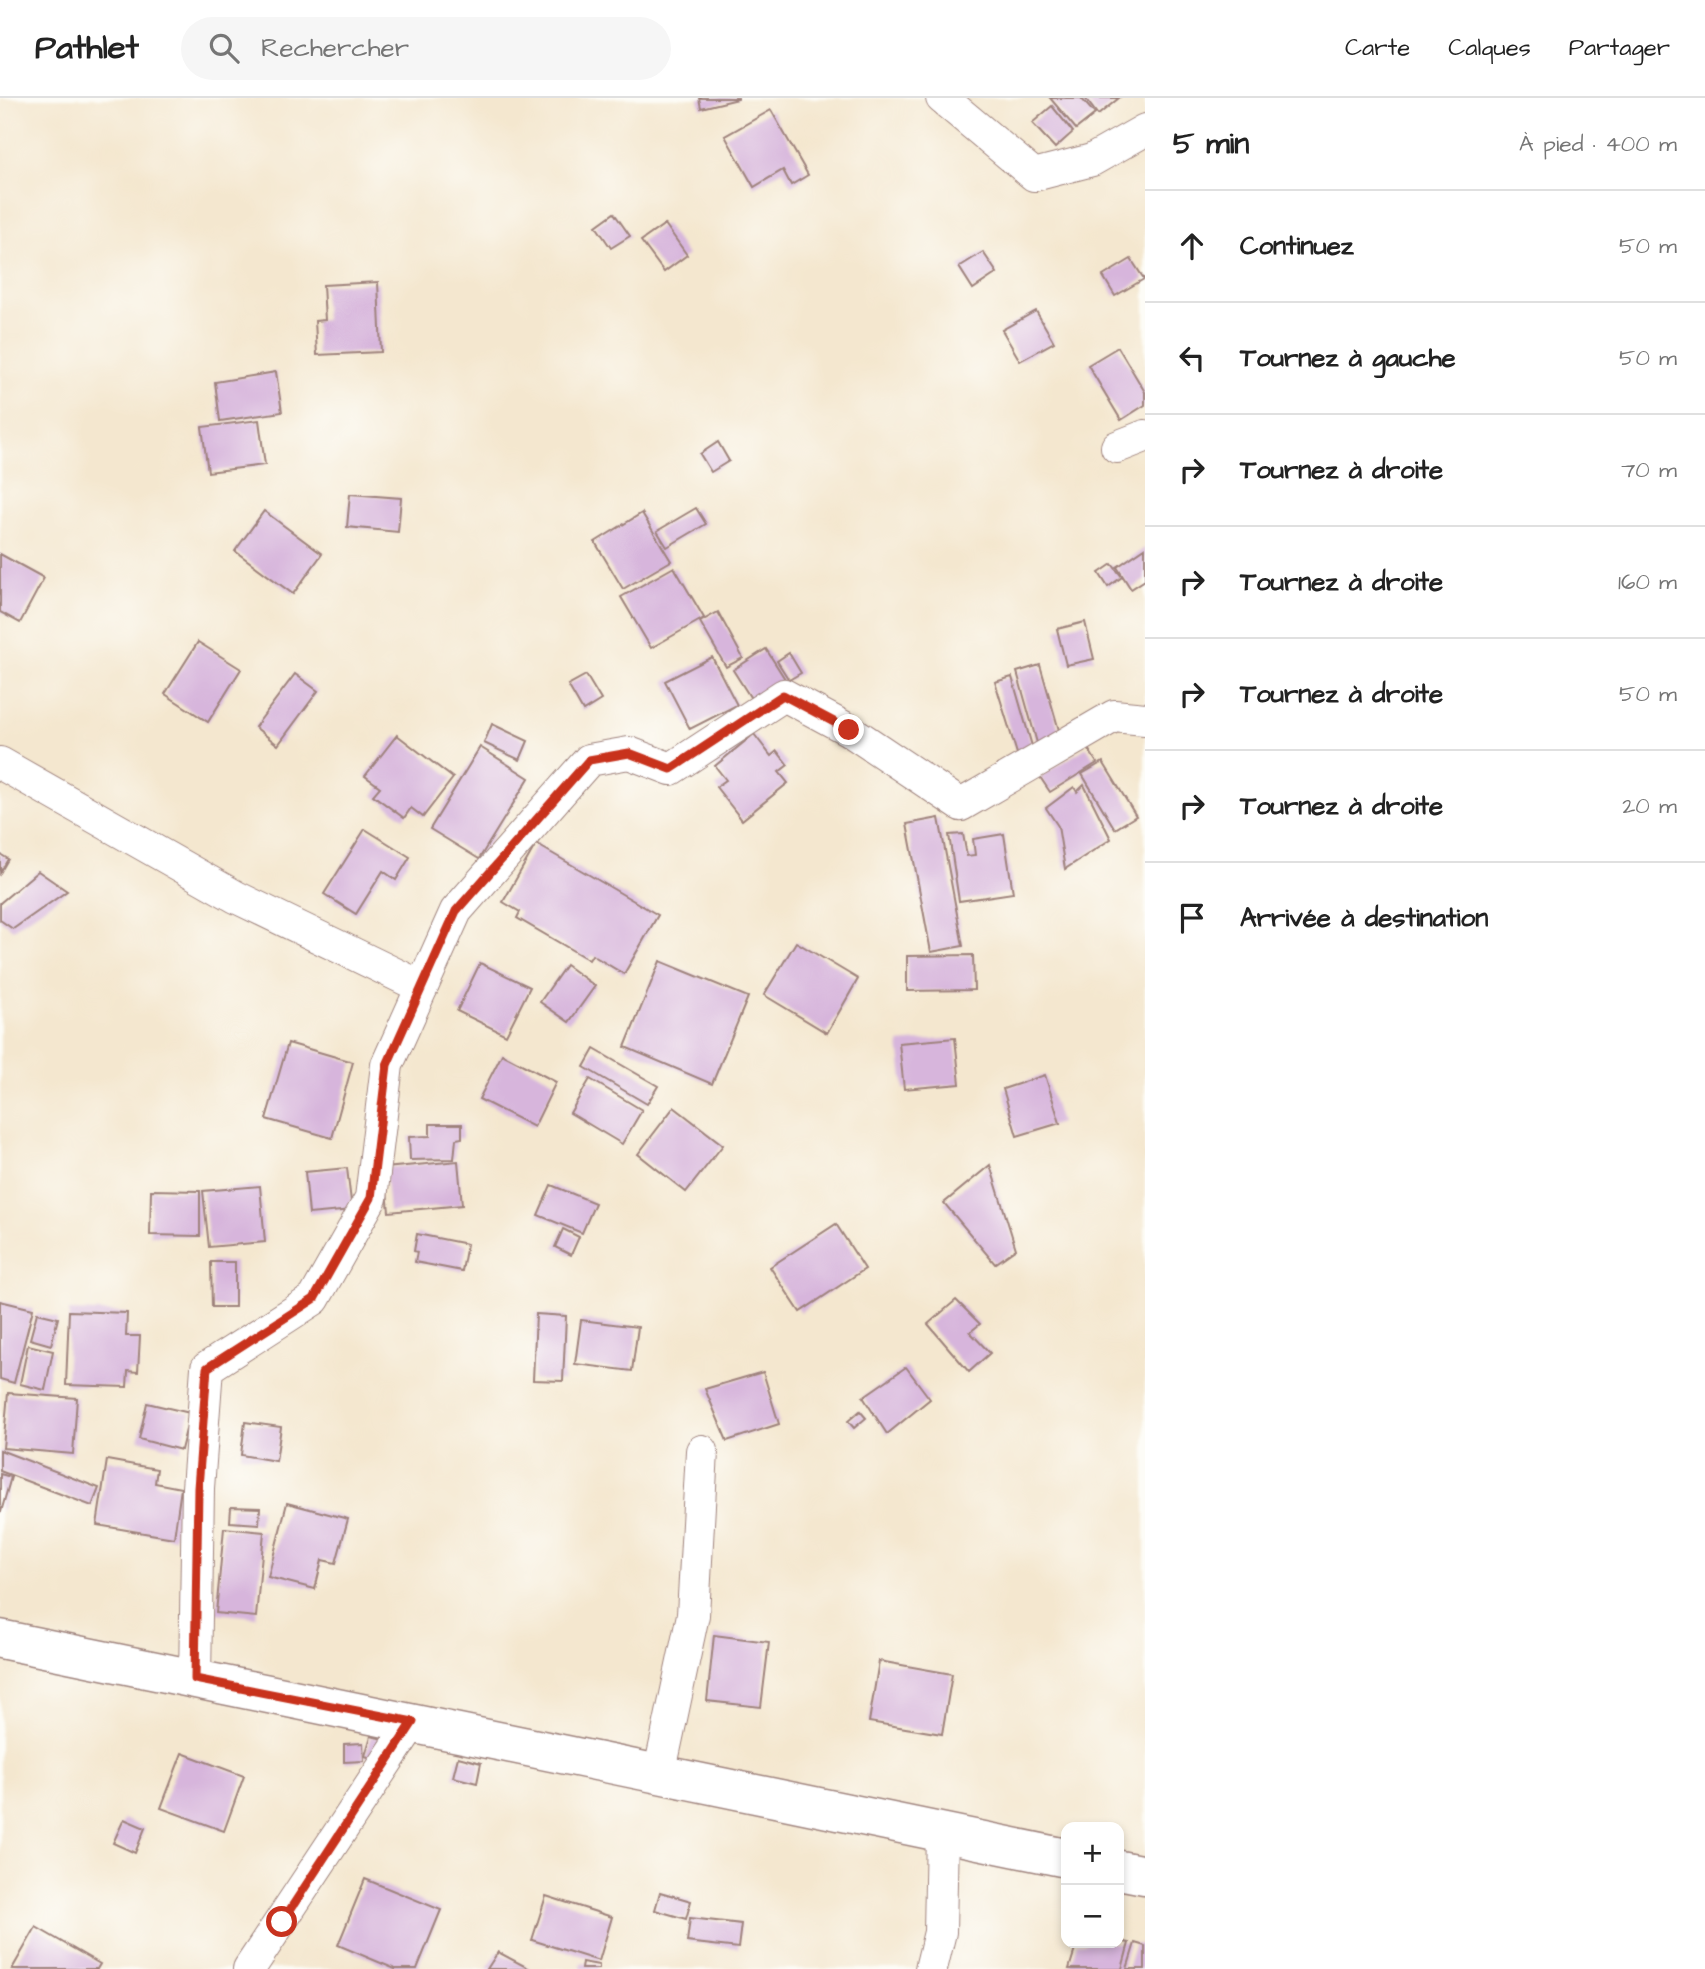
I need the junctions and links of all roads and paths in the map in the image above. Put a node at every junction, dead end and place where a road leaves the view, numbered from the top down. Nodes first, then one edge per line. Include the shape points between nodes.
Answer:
1 (942, 98) edge
2 (1145, 130) edge
3 (1145, 719) edge
4 (0, 763) edge
5 (422, 987) junction
6 (702, 1451) dead end
7 (0, 1639) edge
8 (195, 1679) junction
9 (413, 1722) junction
10 (659, 1775) junction
11 (942, 1832) junction
12 (1061, 1857) edge
13 (1124, 1871) edge
14 (1145, 1875) edge
15 (249, 1969) edge
16 (931, 1969) edge

1 - 2 street via 1034,175 1092,160
3 - 5 street via 1114,716 961,805 849,730 783,695 671,769 629,753 589,760 456,911
4 - 5 street via 236,897
5 - 8 street via 387,1065 371,1198 314,1299 207,1368 198,1488
6 - 10 street via 693,1615
7 - 8 street
8 - 9 street
9 - 10 street
9 - 15 street
10 - 11 street
11 - 12 street
11 - 16 street via 940,1932
13 - 14 street

